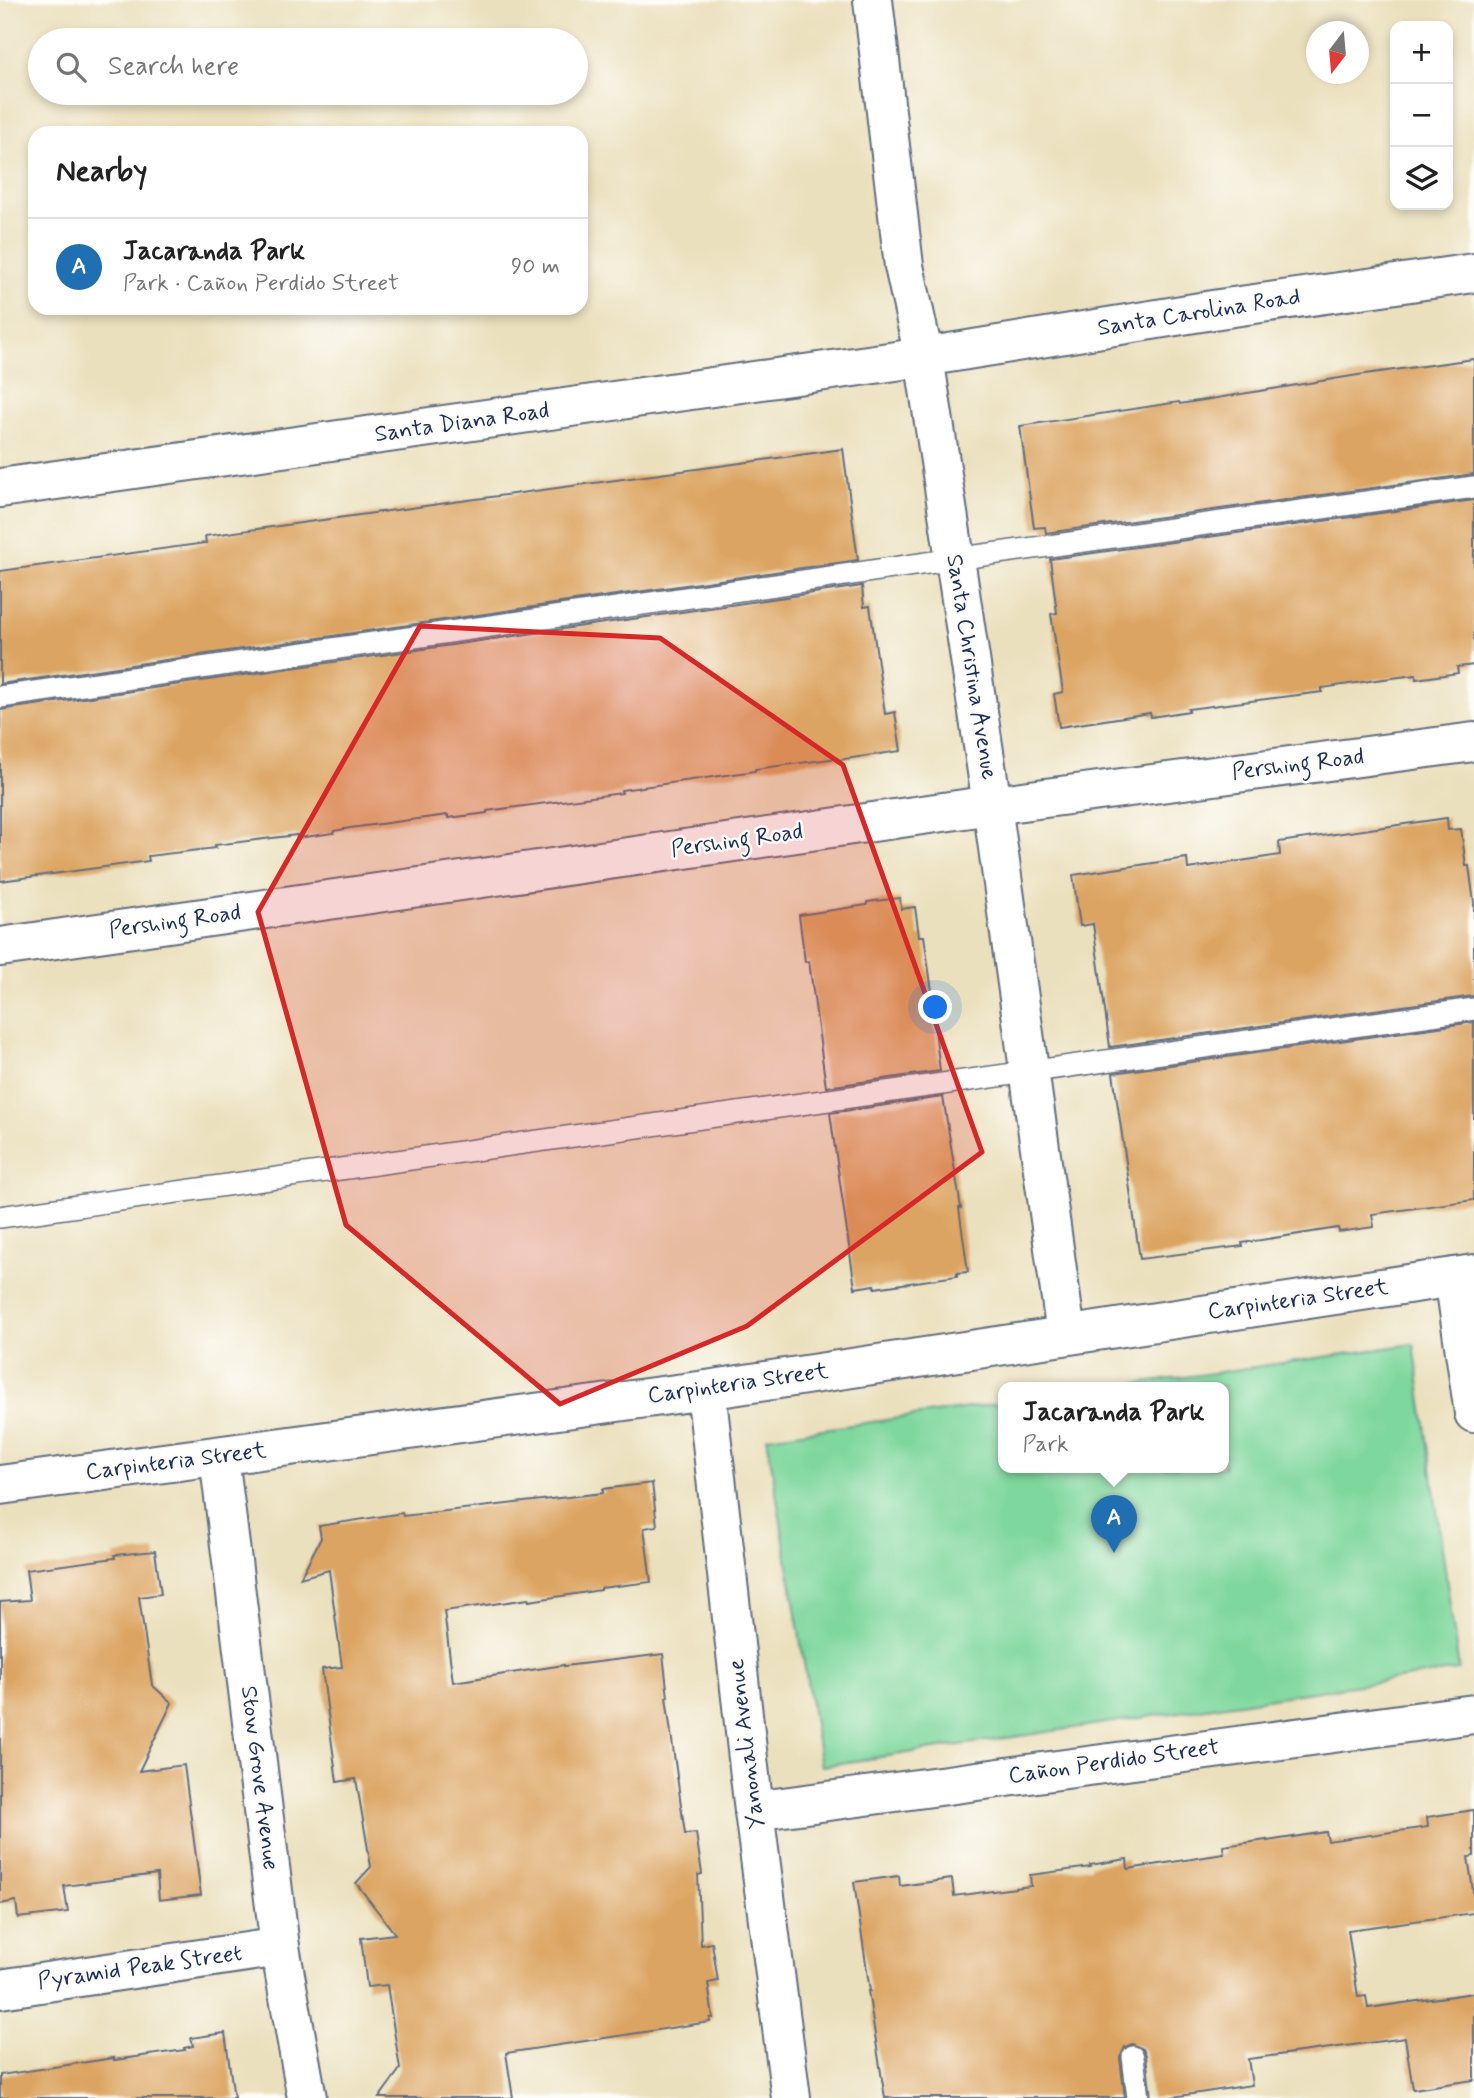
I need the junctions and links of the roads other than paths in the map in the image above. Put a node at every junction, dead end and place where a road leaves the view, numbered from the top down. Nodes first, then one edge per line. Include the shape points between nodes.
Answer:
1 (873, 0) edge
2 (1474, 273) edge
3 (924, 357) junction
4 (1474, 487) edge
5 (0, 488) edge
6 (956, 559) junction
7 (0, 697) edge
8 (1474, 742) edge
9 (992, 804) junction
10 (0, 947) edge
11 (1474, 1009) edge
12 (1030, 1073) junction
13 (0, 1217) edge
14 (1464, 1275) edge
15 (1066, 1334) junction
16 (706, 1390) junction
17 (1474, 1413) edge
18 (219, 1457) junction
19 (0, 1485) edge
20 (1474, 1714) edge
21 (754, 1811) junction
22 (280, 1947) junction
23 (0, 1989) edge
24 (1132, 2057) dead end
25 (306, 2098) edge
26 (791, 2098) edge
27 (1138, 2098) edge

1 - 3 street, Santa Christina Avenue via 904,265
2 - 3 street, Santa Carolina Road
3 - 5 street, Santa Diana Road
3 - 6 street, Santa Christina Avenue
4 - 6 lane
6 - 7 lane
6 - 9 street, Santa Christina Avenue
8 - 9 street, Pershing Road
9 - 10 street, Pershing Road
9 - 12 street, Santa Christina Avenue
11 - 12 lane
12 - 13 lane
12 - 15 street, Santa Christina Avenue
14 - 15 street, Carpinteria Street
14 - 17 street
15 - 16 street, Carpinteria Street
16 - 18 street, Carpinteria Street
16 - 21 street, Yanonali Avenue
18 - 19 street, Carpinteria Street
18 - 22 street, Stow Grove Avenue
20 - 21 street, Cañon Perdido Street
21 - 26 street, Yanonali Avenue
22 - 23 street, Pyramid Peak Street
22 - 25 street, Stow Grove Avenue
24 - 27 lane

